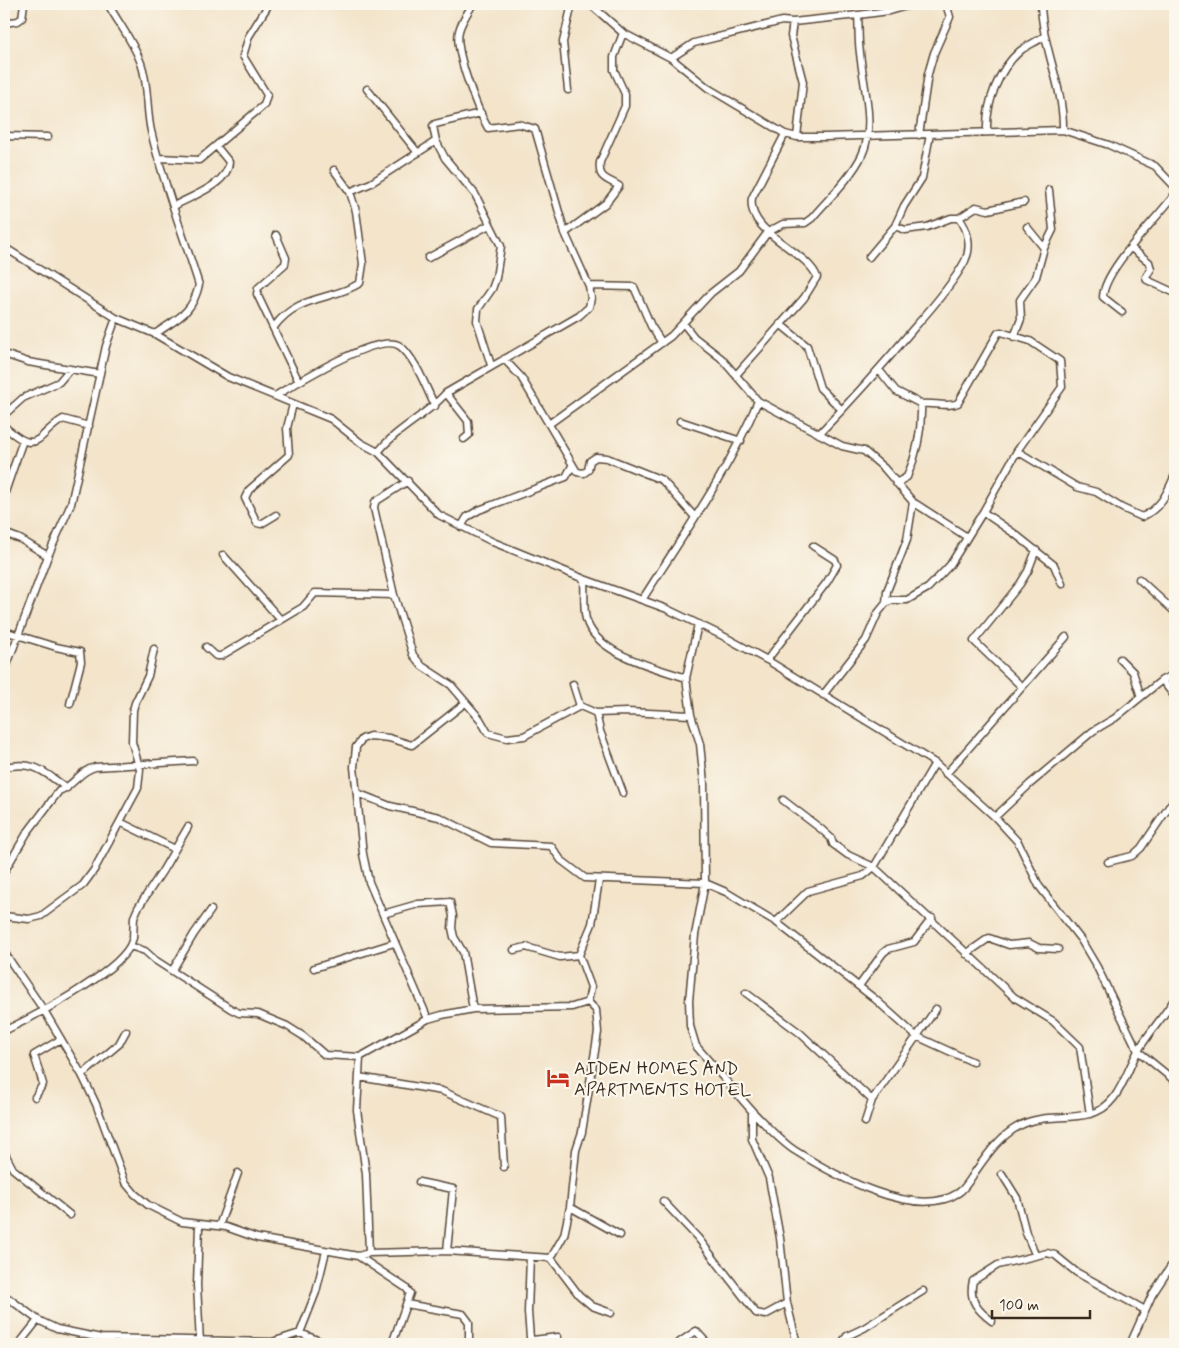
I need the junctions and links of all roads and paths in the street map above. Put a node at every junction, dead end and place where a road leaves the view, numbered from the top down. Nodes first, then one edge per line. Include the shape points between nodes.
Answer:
1 (24, 4) edge
2 (108, 4) edge
3 (258, 4) edge
4 (473, 4) edge
5 (572, 4) edge
6 (590, 4) edge
7 (914, 4) edge
8 (946, 4) edge
9 (1041, 4) edge
10 (267, 6) edge
11 (858, 15) junction
12 (793, 22) junction
13 (4, 23) edge
14 (623, 33) junction
15 (1043, 37) junction
16 (671, 58) junction
17 (367, 89) dead end
18 (568, 90) dead end
19 (481, 113) junction
20 (1063, 130) junction
21 (987, 131) junction
22 (785, 134) junction
23 (869, 134) junction
24 (930, 134) junction
25 (919, 135) junction
26 (4, 136) edge
27 (48, 137) dead end
28 (797, 137) junction
29 (436, 141) junction
30 (217, 147) junction
31 (418, 153) junction
32 (160, 158) junction
33 (334, 170) dead end
34 (1175, 187) edge
35 (1049, 190) dead end
36 (350, 192) junction
37 (1175, 194) edge
38 (1024, 202) dead end
39 (174, 206) junction
40 (958, 218) junction
41 (489, 225) junction
42 (895, 226) junction
43 (1027, 227) dead end
44 (768, 232) junction
45 (565, 233) junction
46 (276, 235) dead end
47 (4, 248) edge
48 (1044, 248) junction
49 (1131, 248) junction
50 (869, 257) dead end
51 (428, 258) dead end
52 (589, 286) junction
53 (1175, 293) edge
54 (1122, 312) dead end
55 (116, 318) junction
56 (683, 323) junction
57 (780, 324) junction
58 (274, 327) junction
59 (155, 334) junction
60 (1014, 337) junction
61 (662, 343) junction
62 (4, 354) edge
63 (504, 359) junction
64 (491, 365) junction
65 (70, 369) junction
66 (879, 370) junction
67 (100, 374) junction
68 (736, 375) junction
69 (299, 382) junction
70 (446, 393) junction
71 (275, 396) junction
72 (758, 401) junction
73 (293, 404) junction
74 (921, 404) junction
75 (435, 406) junction
76 (842, 410) junction
77 (4, 414) edge
78 (680, 421) dead end
79 (549, 424) junction
80 (4, 426) edge
81 (89, 426) junction
82 (819, 434) junction
83 (464, 439) dead end
84 (24, 440) junction
85 (741, 442) junction
86 (1017, 451) junction
87 (378, 452) junction
88 (572, 466) junction
89 (1175, 475) edge
90 (408, 481) junction
91 (896, 483) junction
92 (4, 495) edge
93 (913, 502) junction
94 (983, 512) junction
95 (276, 515) dead end
96 (694, 516) junction
97 (461, 526) junction
98 (4, 533) edge
99 (967, 538) junction
100 (813, 546) dead end
101 (1036, 550) junction
102 (223, 555) dead end
103 (48, 556) junction
104 (584, 580) junction
105 (1139, 580) dead end
106 (1062, 584) dead end
107 (394, 595) junction
108 (642, 600) junction
109 (886, 604) junction
110 (1175, 612) edge
111 (280, 619) junction
112 (698, 624) junction
113 (4, 631) edge
114 (18, 634) junction
115 (1066, 636) dead end
116 (206, 647) dead end
117 (154, 649) dead end
118 (1120, 659) dead end
119 (767, 660) junction
120 (4, 673) edge
121 (1175, 674) edge
122 (686, 678) junction
123 (1162, 680) junction
124 (573, 684) dead end
125 (1021, 686) junction
126 (823, 695) junction
127 (1141, 697) junction
128 (1175, 697) edge
129 (465, 703) junction
130 (70, 704) dead end
131 (580, 706) junction
132 (596, 713) junction
133 (691, 715) junction
134 (193, 761) dead end
135 (935, 763) junction
136 (137, 764) junction
137 (4, 767) edge
138 (946, 774) junction
139 (67, 788) junction
140 (357, 793) junction
141 (623, 793) dead end
142 (1175, 798) edge
143 (783, 800) dead end
144 (995, 817) junction
145 (120, 822) junction
146 (188, 827) dead end
147 (175, 849) junction
148 (1108, 862) dead end
149 (874, 867) junction
150 (4, 872) edge
151 (598, 880) junction
152 (705, 883) junction
153 (211, 910) dead end
154 (383, 914) junction
155 (4, 916) edge
156 (932, 918) junction
157 (776, 922) junction
158 (394, 944) junction
159 (130, 946) junction
160 (1058, 949) dead end
161 (514, 950) dead end
162 (4, 952) edge
163 (966, 954) junction
164 (579, 955) junction
165 (314, 968) dead end
166 (172, 971) junction
167 (859, 986) junction
168 (746, 993) dead end
169 (1175, 998) edge
170 (588, 1002) junction
171 (473, 1009) junction
172 (936, 1009) dead end
173 (45, 1012) junction
174 (428, 1019) junction
175 (4, 1031) edge
176 (126, 1031) dead end
177 (916, 1036) junction
178 (61, 1039) junction
179 (1138, 1051) junction
180 (360, 1057) junction
181 (973, 1062) dead end
182 (82, 1075) junction
183 (359, 1077) junction
184 (1175, 1081) edge
185 (35, 1097) dead end
186 (872, 1100) junction
187 (752, 1111) junction
188 (1090, 1114) junction
189 (865, 1122) dead end
190 (4, 1152) edge
191 (504, 1167) dead end
192 (238, 1173) dead end
193 (1002, 1174) dead end
194 (419, 1182) dead end
195 (663, 1201) dead end
196 (570, 1207) junction
197 (70, 1215) dead end
198 (198, 1225) junction
199 (219, 1226) junction
200 (620, 1235) dead end
201 (326, 1251) junction
202 (447, 1251) junction
203 (369, 1253) junction
204 (1035, 1254) junction
205 (358, 1256) junction
206 (530, 1257) junction
207 (552, 1258) junction
208 (1175, 1260) edge
209 (923, 1291) dead end
210 (4, 1295) edge
211 (787, 1303) junction
212 (406, 1304) junction
213 (1145, 1310) junction
214 (611, 1313) dead end
215 (38, 1320) junction
216 (992, 1321) dead end
217 (300, 1334) junction
218 (558, 1338) dead end
219 (200, 1343) edge
220 (18, 1344) edge
221 (328, 1344) edge
222 (392, 1344) edge
223 (470, 1344) edge
224 (677, 1344) edge
225 (708, 1344) edge
226 (797, 1344) edge
227 (840, 1344) edge
228 (1134, 1344) edge

1 - 13 street via 22,18
2 - 32 street via 142,64 146,79 146,105
3 - 10 street
4 - 19 street via 458,32 458,44 466,77
5 - 18 street via 563,42
6 - 14 street
7 - 11 street
8 - 25 street via 950,17 930,67
9 - 15 street
10 - 30 street via 249,36 244,56 267,100
11 - 12 street
11 - 23 street
12 - 16 street via 782,21 703,41
12 - 28 street via 792,36 803,82
14 - 16 street
14 - 45 street via 614,57 614,70 625,94 625,106 600,162 599,172 619,186 606,203
15 - 20 street via 1061,104
15 - 21 street via 1020,51 999,79 987,114
16 - 22 street via 708,88
17 - 31 street
19 - 29 street via 435,124
19 - 45 street via 488,128 519,124 535,129
20 - 21 street
20 - 34 street via 1109,145 1155,166
21 - 24 street
22 - 28 street
22 - 44 street via 752,198 753,212
23 - 25 street
23 - 28 street
23 - 44 street via 862,155 851,172 812,218 805,223 783,224
24 - 25 street
24 - 42 street via 922,178
26 - 27 street
29 - 31 street
29 - 41 street via 445,158 475,194
30 - 32 street via 199,160
30 - 39 street via 228,162 226,172 211,187
31 - 36 street via 371,183
32 - 39 street
33 - 36 street
35 - 48 street via 1053,230
36 - 58 street via 356,211 363,264 360,283 299,306 282,315
37 - 49 street
38 - 40 street via 988,210 976,207
39 - 59 street via 199,285 195,302 189,310
40 - 42 street via 905,230
40 - 66 street via 966,228 966,260
41 - 51 street
41 - 64 street via 501,246 500,260 492,289 478,309 477,320
42 - 50 street
43 - 48 street
44 - 56 street via 739,271 711,293
44 - 57 street via 817,277 804,298
45 - 52 street
46 - 58 street via 286,258 285,264 258,288 257,294
47 - 55 street
48 - 60 street via 1036,277 1020,300 1021,319
49 - 53 street via 1149,262 1151,269 1147,280
49 - 54 street via 1115,269 1103,294
52 - 61 street via 634,288 650,326
52 - 63 street via 590,306 579,316
55 - 59 street
55 - 67 street
56 - 61 street
56 - 68 street
57 - 68 street
57 - 76 street via 807,346 820,388
58 - 69 street
59 - 71 street via 228,377
60 - 74 street via 998,333 958,403
60 - 86 street via 1030,341 1055,355 1060,361 1063,379 1051,405
61 - 79 street
62 - 65 street
63 - 64 street
63 - 79 street via 521,377
64 - 70 street
65 - 67 street
65 - 77 street via 59,382 23,398
66 - 74 street via 896,391
66 - 76 street
67 - 81 street
68 - 72 street
69 - 71 street
69 - 75 street via 364,350 391,343 399,346 409,357
70 - 75 street
70 - 83 street via 468,421 469,435
71 - 73 street
72 - 82 street
72 - 85 street
73 - 87 street via 331,419
73 - 95 street via 287,428 289,455 249,490 245,498 257,523
74 - 91 street via 922,425 913,464 908,477
75 - 87 street via 396,432
76 - 82 street
78 - 85 street
79 - 88 street
80 - 84 street
81 - 84 street via 63,418 40,440
81 - 103 street via 72,504
82 - 91 street via 842,446 864,451
84 - 92 street
85 - 96 street via 712,493
86 - 89 street via 1077,487 1096,492 1142,517 1161,503
86 - 94 street
87 - 90 street
88 - 96 street via 577,472 584,473 596,457 607,458 650,475 662,480
88 - 97 street via 566,477 479,510 467,517
90 - 97 street via 439,515
90 - 107 street via 376,502 374,508
91 - 93 street
93 - 99 street
93 - 109 street via 907,540 887,591
94 - 99 street
94 - 101 street
96 - 108 street
97 - 104 street
98 - 103 street
99 - 109 street via 950,565 928,588 906,600 892,600
100 - 119 street via 835,560 837,565
101 - 106 street via 1054,565
101 - 125 street via 1020,584 974,641
102 - 111 street
103 - 114 street
104 - 108 street
104 - 122 street via 586,618 605,646 640,663
105 - 110 street
107 - 111 street via 315,593 303,607
107 - 129 street via 413,655 422,666 451,685
108 - 112 street
109 - 126 street via 878,613 866,640
111 - 116 street via 221,656 216,656
112 - 119 street
112 - 122 street
113 - 114 street
114 - 120 street
114 - 130 street via 80,652 82,662
115 - 125 street
117 - 136 street via 148,676 134,703 132,742
118 - 127 street via 1133,672
119 - 126 street
121 - 123 street
122 - 133 street
123 - 127 street
123 - 128 street
124 - 131 street
125 - 138 street
126 - 135 street
127 - 144 street via 1093,732
129 - 131 street via 488,733 507,738 524,736
129 - 140 street via 412,745 389,738 370,736 362,739 356,747 354,766
131 - 132 street
132 - 133 street
132 - 141 street
133 - 152 street via 700,744 704,783
134 - 136 street
135 - 138 street
135 - 149 street
136 - 139 street via 85,769
136 - 145 street via 140,770 138,788
137 - 139 street via 34,766
138 - 144 street
139 - 150 street via 60,791 27,833
140 - 151 street via 390,806 439,817 491,843 551,846 581,876
140 - 154 street via 367,873
142 - 148 street via 1141,848 1132,856
143 - 149 street via 831,838 833,844
144 - 179 street via 1018,842 1039,886 1081,940
145 - 147 street
145 - 155 street via 84,885 40,916 29,919
146 - 147 street
147 - 159 street via 138,908
149 - 156 street
149 - 157 street via 864,876 808,891
151 - 152 street
151 - 164 street via 592,924
152 - 157 street
152 - 187 street via 695,935 690,1026 696,1046
153 - 166 street
154 - 158 street
154 - 171 street via 418,904 450,902 454,916 452,928 463,952
156 - 163 street
156 - 167 street via 914,942 883,953
157 - 167 street
158 - 165 street
158 - 174 street
159 - 166 street via 145,951
159 - 173 street via 126,954 106,970
160 - 163 street via 1039,948 1029,943 1009,945 989,938
161 - 164 street via 526,947 560,957
162 - 173 street
163 - 188 street via 1014,997 1063,1028 1080,1047
164 - 170 street via 591,987
166 - 180 street via 239,1013 258,1014 287,1026 325,1055
167 - 177 street
168 - 186 street via 800,1033
169 - 179 street
170 - 171 street via 572,1007
170 - 196 street via 596,1010 598,1032 582,1132 576,1150
171 - 174 street
172 - 177 street
173 - 175 street
173 - 178 street
174 - 180 street
176 - 182 street via 119,1044
177 - 181 street
177 - 186 street
178 - 182 street
178 - 185 street via 34,1055 43,1084
179 - 184 street
179 - 188 street via 1116,1094 1105,1107
180 - 183 street
182 - 198 street via 125,1182 148,1205 182,1222
183 - 191 street via 442,1091 501,1117
183 - 203 street via 357,1110 366,1174
186 - 189 street
187 - 188 street via 793,1149 842,1177 891,1198 910,1202 959,1193 993,1147 1017,1127 1032,1120
187 - 211 street via 752,1139 769,1178 778,1225
190 - 197 street via 13,1170
192 - 199 street
193 - 204 street via 1017,1198
194 - 202 street via 453,1189
195 - 211 street via 698,1238 756,1313 764,1315
196 - 200 street
196 - 207 street via 564,1235
198 - 199 street
198 - 219 street
199 - 201 street via 257,1238
201 - 205 street
201 - 217 street via 316,1292
202 - 203 street
202 - 206 street
203 - 205 street
204 - 213 street via 1047,1252 1055,1255 1076,1272
204 - 216 street via 998,1265 974,1281 971,1289 978,1311
205 - 212 street via 406,1288 410,1293
206 - 207 street
206 - 218 street via 530,1338
207 - 214 street via 580,1295 592,1306
208 - 213 street
209 - 227 street via 847,1336
210 - 215 street
211 - 226 street
212 - 222 street
212 - 223 street via 463,1314 469,1322
213 - 228 street via 1132,1340
215 - 219 street via 57,1329 101,1338
215 - 220 street
217 - 219 street via 272,1342
217 - 221 street
224 - 225 street via 696,1331

